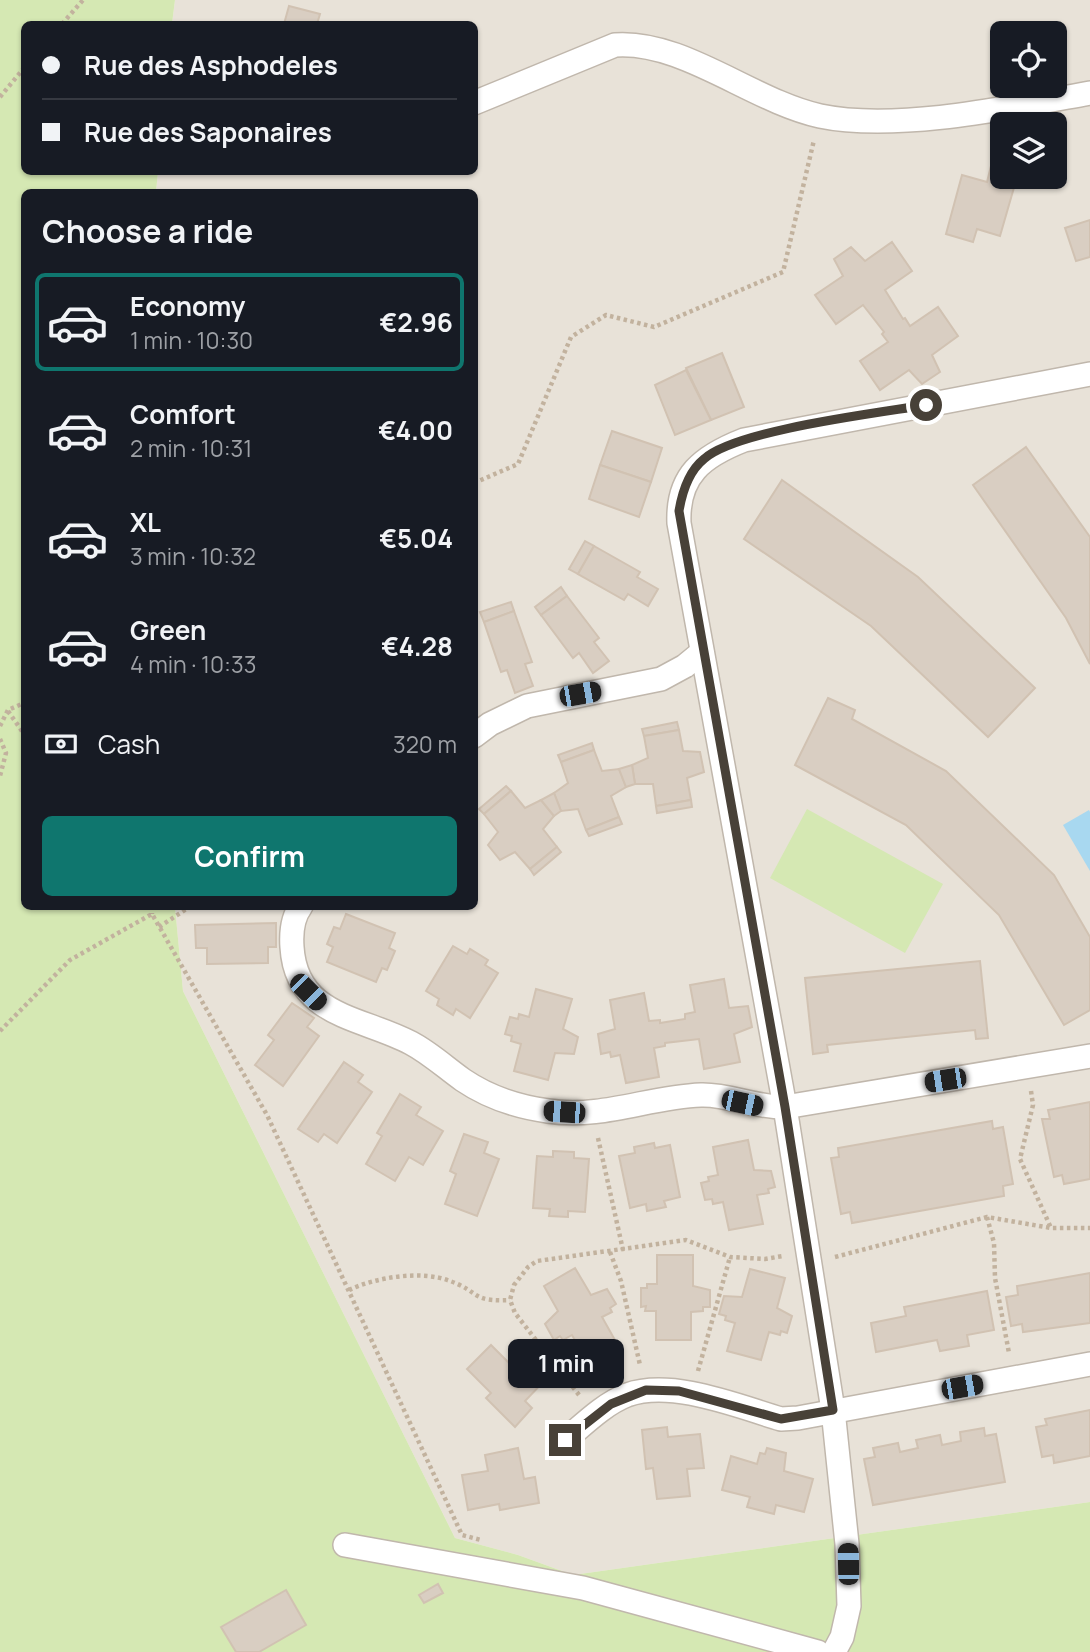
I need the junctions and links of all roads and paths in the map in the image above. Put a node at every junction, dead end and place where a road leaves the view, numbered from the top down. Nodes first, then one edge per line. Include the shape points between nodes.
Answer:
1 (83, 0) edge
2 (65, 21) edge
3 (21, 72) edge
4 (1090, 93) edge
5 (0, 97) edge
6 (478, 101) edge
7 (819, 116) junction
8 (1090, 374) edge
9 (478, 481) edge
10 (702, 652) junction
11 (21, 704) edge
12 (8, 710) junction
13 (0, 726) edge
14 (21, 730) edge
15 (478, 733) edge
16 (0, 738) edge
17 (0, 776) edge
18 (152, 910) edge
19 (185, 910) edge
20 (298, 910) edge
21 (152, 914) junction
22 (159, 927) junction
23 (0, 1031) edge
24 (1090, 1056) edge
25 (1025, 1067) junction
26 (785, 1107) junction
27 (593, 1113) junction
28 (987, 1217) junction
29 (1051, 1228) junction
30 (1090, 1228) edge
31 (623, 1250) junction
32 (611, 1252) junction
33 (809, 1256) junction
34 (730, 1257) junction
35 (349, 1290) junction
36 (510, 1300) junction
37 (1090, 1364) edge
38 (1014, 1377) junction
39 (646, 1390) junction
40 (692, 1395) junction
41 (833, 1410) junction
42 (595, 1415) junction
43 (565, 1440) dead end
44 (487, 1542) dead end
45 (345, 1545) dead end
46 (818, 1652) edge
47 (834, 1652) edge

1 - 2 path
3 - 5 path
4 - 7 street via 932,118
6 - 7 street via 615,45 634,44 668,51
7 - 9 path via 783,272 654,327 606,315 571,337 518,464
8 - 10 street via 771,433 704,458 687,483 679,511
10 - 15 street via 661,679 527,706
10 - 26 street
11 - 12 path
12 - 13 path
12 - 14 path
16 - 17 path via 6,753
18 - 21 path
19 - 22 path
20 - 27 street via 292,958 308,992 321,1005 413,1044 483,1092 530,1108
21 - 22 path
21 - 23 path via 70,960
22 - 35 path via 267,1115
24 - 25 street
25 - 26 street
25 - 29 path via 1033,1105 1020,1160
26 - 27 street via 758,1107 698,1095
26 - 33 street
27 - 31 path
28 - 29 path
28 - 33 path
28 - 38 path
29 - 30 path
31 - 32 path
31 - 34 path via 686,1240
32 - 36 path via 537,1261 514,1285
32 - 39 path
33 - 34 path
33 - 41 street
34 - 40 path
35 - 36 path via 378,1279 424,1278 447,1280 486,1301
35 - 44 path via 461,1535
36 - 42 path via 515,1313
37 - 38 street
38 - 41 street
39 - 40 street
39 - 42 street via 624,1396
40 - 41 street via 781,1419
41 - 47 street via 849,1606
42 - 43 street
45 - 46 street via 583,1588

